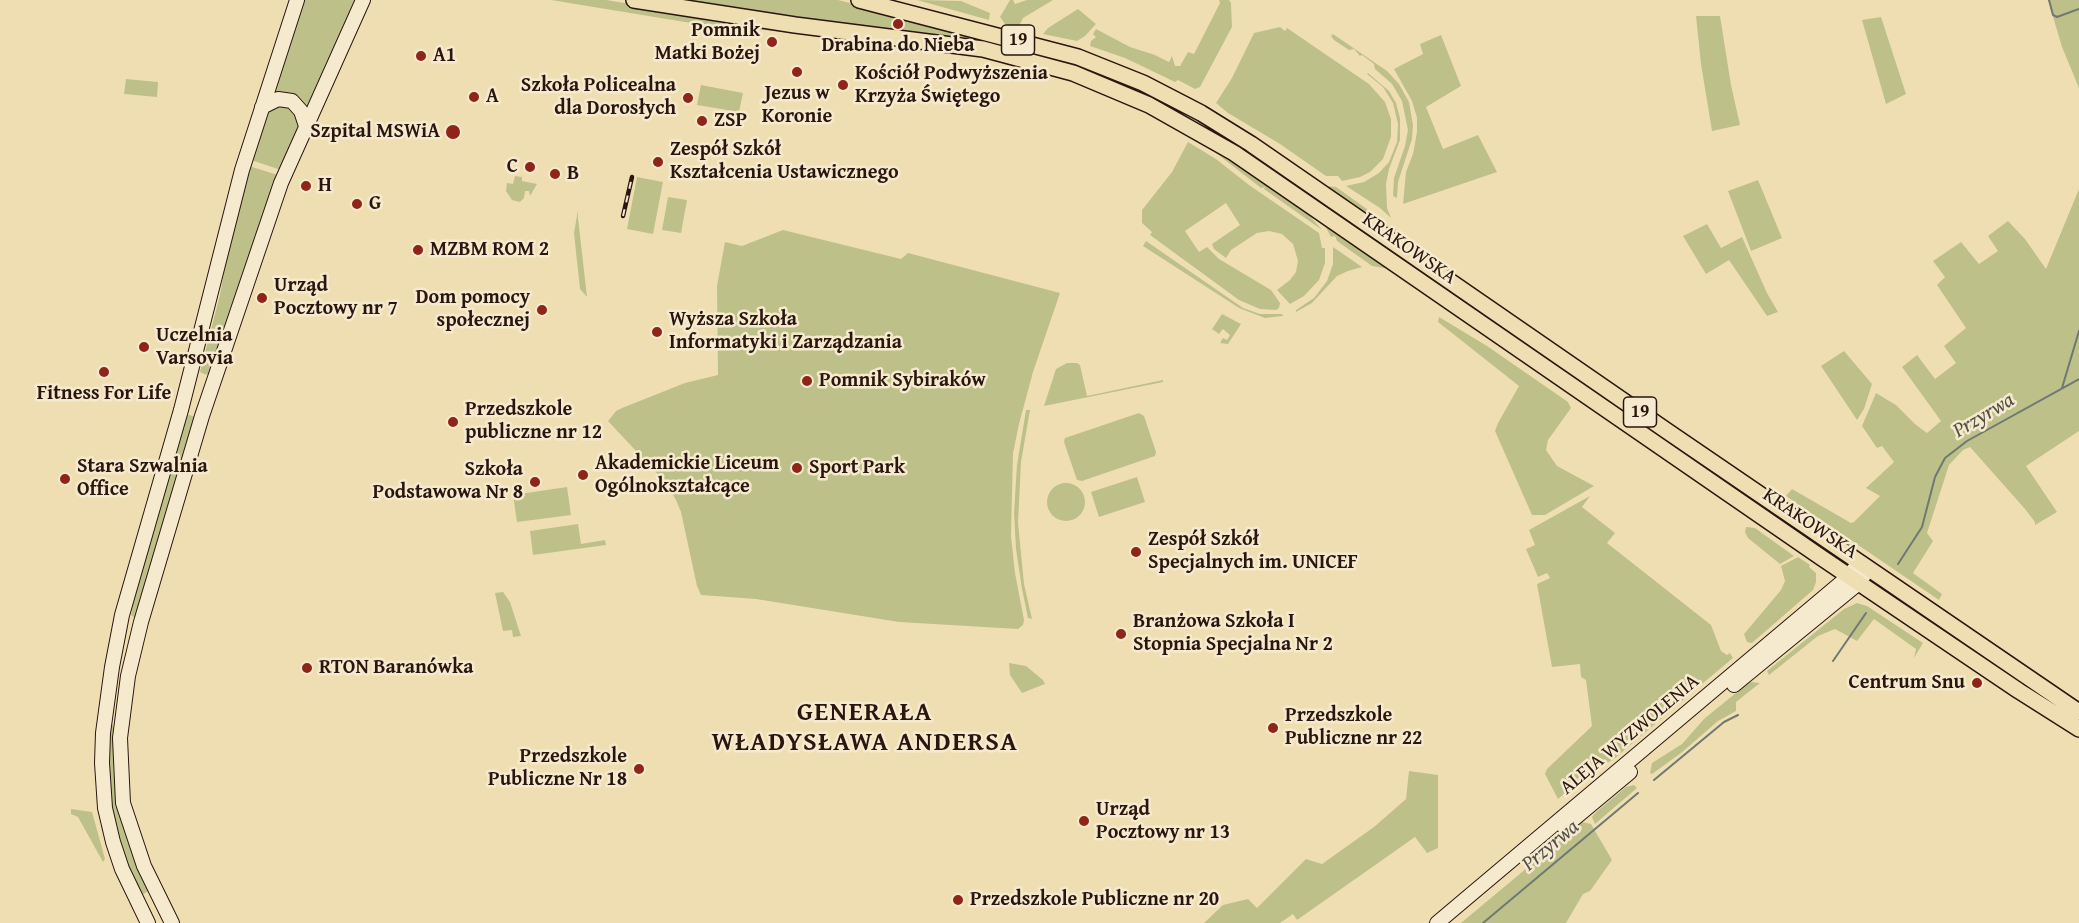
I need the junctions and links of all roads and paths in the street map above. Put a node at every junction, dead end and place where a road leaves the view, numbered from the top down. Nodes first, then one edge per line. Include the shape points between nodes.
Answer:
1 (297, 0) edge
2 (363, 0) edge
3 (634, 0) edge
4 (860, 0) edge
5 (262, 107) junction
6 (306, 126) junction
7 (1277, 183) junction
8 (1318, 220) dead end
9 (187, 386) junction
10 (210, 393) junction
11 (1822, 558) junction
12 (1864, 566) junction
13 (1854, 579) junction
14 (1829, 591) junction
15 (122, 615) junction
16 (141, 622) junction
17 (106, 710) junction
18 (123, 711) junction
19 (2079, 712) edge
20 (2079, 729) edge
21 (159, 899) junction
22 (140, 908) junction
23 (148, 923) edge
24 (172, 923) edge
25 (1437, 923) edge
26 (1449, 923) edge

1 - 5 main road
2 - 6 main road
3 - 7 main road, KRAKOWSKA / 19 via 956,45 1021,58 1089,79 1149,105 1211,138
4 - 12 main road, KRAKOWSKA / 19 via 1070,55 1143,83 1188,106 1251,144
5 - 6 main road via 278,99 292,101
5 - 9 main road
6 - 10 main road via 281,183
7 - 8 main road
7 - 11 main road, KRAKOWSKA / 19
9 - 10 main road
9 - 15 main road
10 - 16 main road
11 - 13 main road, KRAKOWSKA / 19
11 - 14 main road via 1831,582
12 - 13 main road
12 - 19 main road, KRAKOWSKA / 19
13 - 14 main road, ALEJA WYZWOLENIA
13 - 20 main road, KRAKOWSKA / 19
13 - 26 main road, ALEJA WYZWOLENIA
14 - 25 main road, ALEJA WYZWOLENIA
15 - 16 main road via 132,625
15 - 17 main road
16 - 18 main road
17 - 18 main road
17 - 22 main road via 102,762 105,808 113,842
18 - 21 main road via 119,755 123,803
21 - 22 main road
21 - 24 main road
22 - 23 main road

